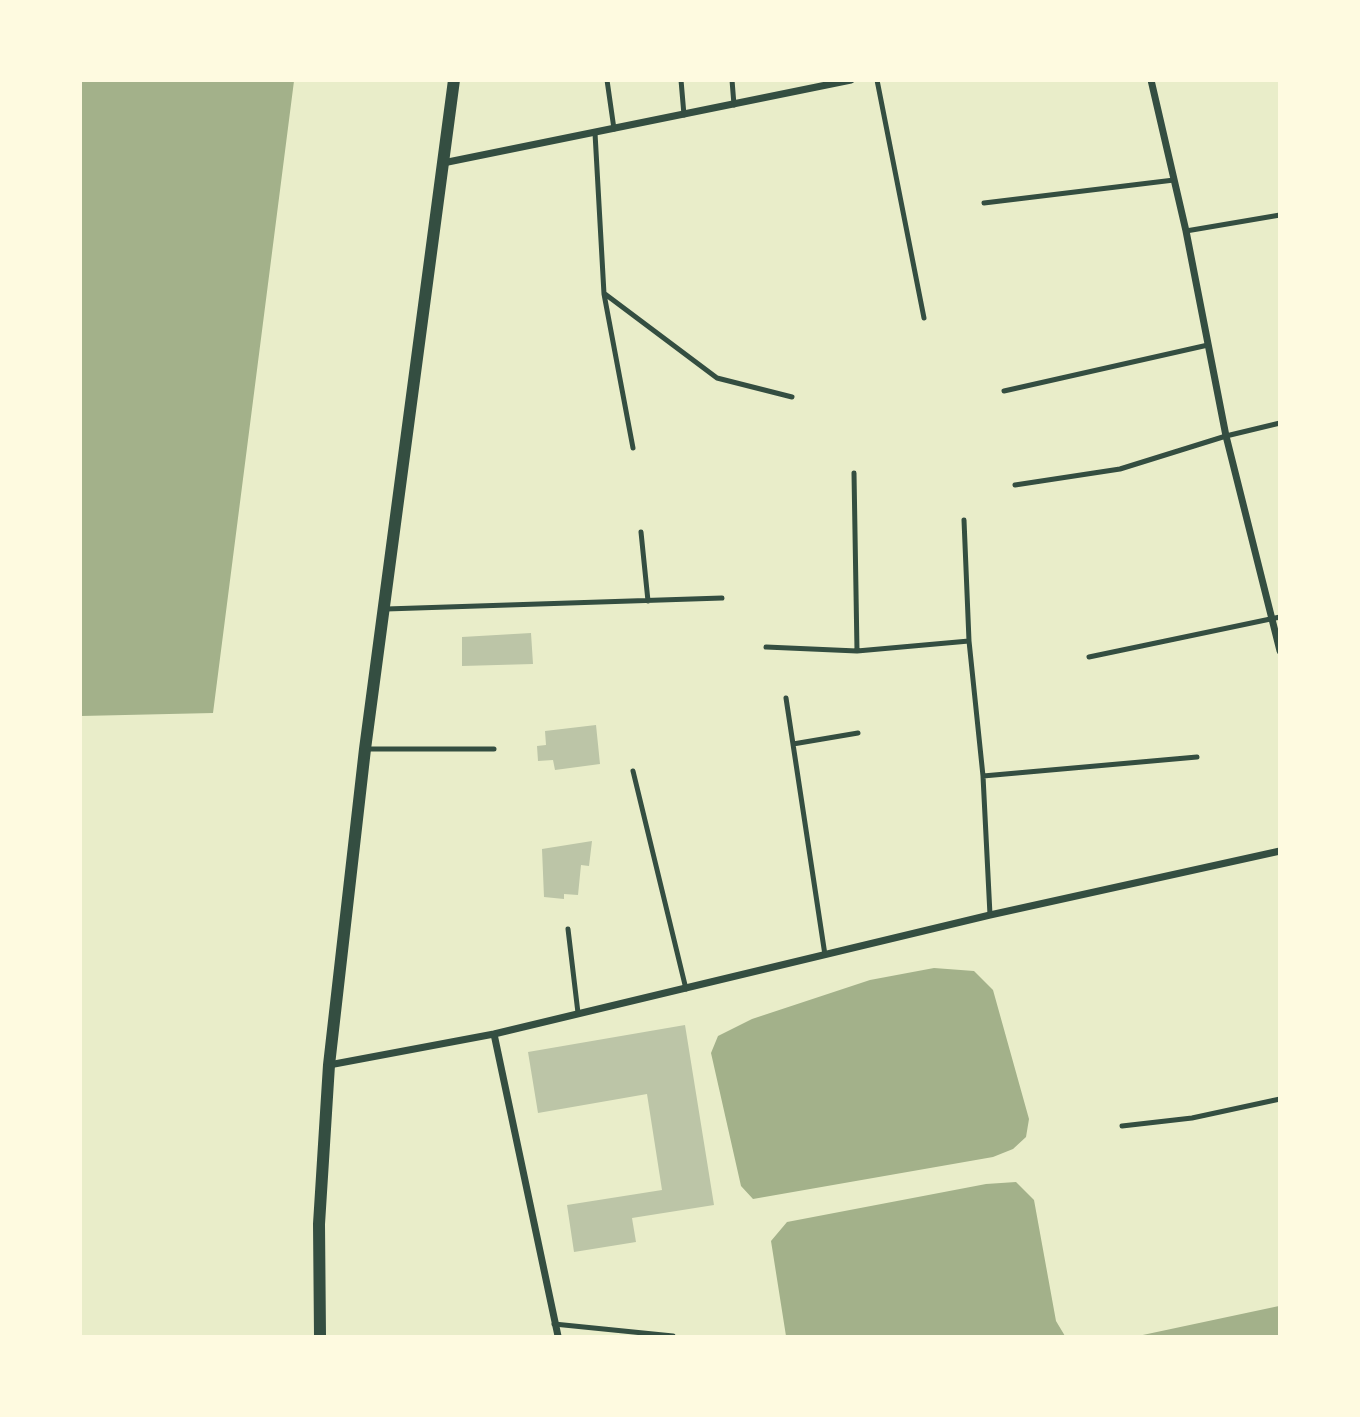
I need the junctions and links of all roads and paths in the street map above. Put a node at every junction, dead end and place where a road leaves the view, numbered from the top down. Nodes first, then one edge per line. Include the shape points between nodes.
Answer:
1 (454, 80) edge
2 (607, 80) edge
3 (681, 80) edge
4 (732, 80) edge
5 (851, 80) edge
6 (877, 80) edge
7 (1151, 80) edge
8 (734, 105) junction
9 (684, 115) junction
10 (614, 130) junction
11 (595, 133) junction
12 (443, 163) junction
13 (1174, 180) junction
14 (984, 203) dead end
15 (1279, 215) edge
16 (1186, 231) junction
17 (604, 294) junction
18 (924, 318) dead end
19 (1208, 345) junction
20 (1004, 391) dead end
21 (792, 397) dead end
22 (1279, 423) edge
23 (1226, 436) junction
24 (633, 448) dead end
25 (855, 473) dead end
26 (1016, 485) dead end
27 (964, 520) dead end
28 (641, 532) dead end
29 (722, 598) dead end
30 (648, 601) junction
31 (383, 609) junction
32 (1276, 618) edge
33 (969, 641) junction
34 (766, 647) dead end
35 (1279, 650) edge
36 (857, 651) junction
37 (1089, 657) dead end
38 (786, 698) dead end
39 (858, 733) dead end
40 (793, 744) junction
41 (365, 749) junction
42 (494, 749) dead end
43 (1197, 757) dead end
44 (633, 771) dead end
45 (983, 776) junction
46 (1279, 850) edge
47 (990, 915) junction
48 (568, 929) dead end
49 (825, 955) junction
50 (687, 989) junction
51 (578, 1013) junction
52 (494, 1034) junction
53 (329, 1065) junction
54 (1279, 1098) edge
55 (1122, 1126) dead end
56 (554, 1324) junction
57 (320, 1336) edge
58 (558, 1336) edge
59 (673, 1336) edge

1 - 12 street
2 - 10 lane
3 - 9 lane
4 - 8 lane
5 - 8 street
6 - 18 lane
7 - 13 street
8 - 9 street
9 - 10 street
10 - 11 street
11 - 12 street
11 - 17 lane
12 - 31 street
13 - 14 lane
13 - 16 street
15 - 16 lane
16 - 19 street
17 - 21 lane via 717,378
17 - 24 lane
19 - 20 lane
19 - 23 street
22 - 23 lane
23 - 26 lane via 1120,470
23 - 32 street
25 - 36 lane
27 - 33 lane
28 - 30 lane
29 - 30 lane
30 - 31 lane
31 - 41 street
32 - 35 street
32 - 37 lane
33 - 36 lane
33 - 45 lane
34 - 36 lane
38 - 40 lane
39 - 40 lane
40 - 49 lane
41 - 42 lane
41 - 53 street
43 - 45 lane
44 - 50 lane
45 - 47 lane
46 - 47 street
47 - 49 street
48 - 51 lane
49 - 50 street
50 - 51 street
51 - 52 street
52 - 53 street
52 - 56 street
53 - 57 street via 319,1224
54 - 55 lane via 1192,1118
56 - 58 street
56 - 59 lane

